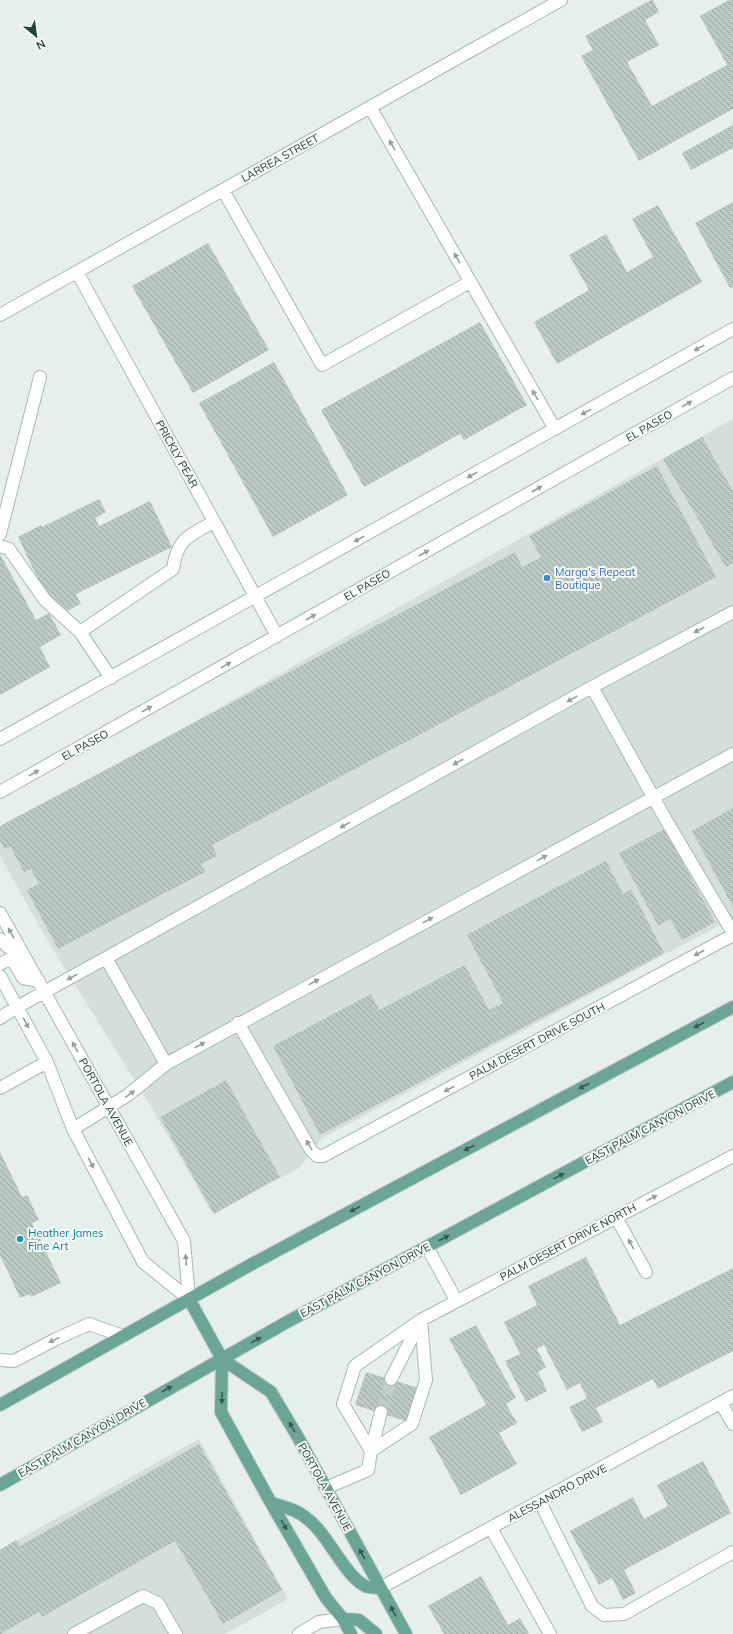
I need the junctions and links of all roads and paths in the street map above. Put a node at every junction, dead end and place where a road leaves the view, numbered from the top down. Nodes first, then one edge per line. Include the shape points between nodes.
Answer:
1 (561, 0) edge
2 (370, 107) junction
3 (223, 190) junction
4 (77, 272) junction
5 (470, 282) junction
6 (0, 315) edge
7 (733, 329) edge
8 (40, 377) dead end
9 (732, 381) edge
10 (555, 429) junction
11 (214, 522) junction
12 (0, 534) edge
13 (0, 546) edge
14 (255, 596) junction
15 (733, 612) edge
16 (80, 632) junction
17 (277, 636) junction
18 (111, 678) junction
19 (592, 688) junction
20 (0, 739) edge
21 (733, 754) edge
22 (1, 791) edge
23 (654, 797) junction
24 (0, 913) edge
25 (733, 934) edge
26 (0, 939) edge
27 (24, 956) junction
28 (106, 958) junction
29 (0, 964) edge
30 (0, 976) edge
31 (39, 981) junction
32 (45, 992) junction
33 (17, 1007) junction
34 (733, 1007) edge
35 (0, 1018) edge
36 (238, 1023) junction
37 (47, 1062) junction
38 (166, 1064) junction
39 (733, 1082) edge
40 (2, 1083) edge
41 (109, 1107) junction
42 (73, 1129) junction
43 (733, 1156) edge
44 (616, 1217) junction
45 (427, 1247) junction
46 (646, 1272) dead end
47 (189, 1299) junction
48 (456, 1300) junction
49 (421, 1320) junction
50 (123, 1336) junction
51 (222, 1359) junction
52 (0, 1360) edge
53 (391, 1379) tunnel mouth
54 (733, 1396) edge
55 (721, 1403) junction
56 (0, 1405) edge
57 (381, 1412) tunnel mouth
58 (733, 1424) edge
59 (371, 1451) junction
60 (0, 1485) edge
61 (326, 1488) junction
62 (540, 1502) junction
63 (272, 1504) junction
64 (491, 1528) junction
65 (733, 1552) edge
66 (380, 1588) junction
67 (343, 1619) junction
68 (90, 1630) edge
69 (74, 1634) edge
70 (176, 1634) edge
71 (299, 1634) edge
72 (351, 1634) edge
73 (376, 1634) edge
74 (406, 1634) edge
75 (550, 1634) edge

1 - 2 street, LARREA STREET
2 - 3 street, LARREA STREET
5 -> 2 street
3 - 4 street, LARREA STREET
3 - 5 street via 322,365
4 - 6 street, LARREA STREET
4 - 11 street, PRICKLY PEAR
10 -> 5 street
7 -> 10 street
8 - 12 street
17 -> 9 street, EL PASEO
10 -> 14 street
11 - 14 street, PRICKLY PEAR
11 - 16 street via 182,542 175,554 173,569
13 - 16 street via 9,549 45,600
14 - 17 street, PRICKLY PEAR
14 - 18 street
15 -> 19 street
16 - 18 street
22 -> 17 street, EL PASEO
18 - 20 street
19 - 23 street
19 -> 28 street
21 - 23 street
23 - 25 street
36 -> 23 street
27 -> 24 street, PORTOLA AVENUE
25 -> 36 street, PALM DESERT DRIVE SOUTH via 323,1156 314,1154
26 - 27 street
27 - 31 street, PORTOLA AVENUE
28 -> 32 street
28 - 38 street
29 - 31 street via 10,959 23,978
30 - 33 street, PORTOLA AVENUE
31 - 32 street, PORTOLA AVENUE
32 - 33 street
41 -> 32 street, PORTOLA AVENUE
33 - 35 street
33 -> 37 street, PORTOLA AVENUE
34 -> 47 main road
38 -> 36 street
37 - 40 street
37 - 42 street, PORTOLA AVENUE
41 -> 38 street
45 -> 39 main road, EAST PALM CANYON DRIVE
41 - 42 street
47 -> 41 street, PORTOLA AVENUE via 184,1241
42 -> 47 street, PORTOLA AVENUE via 143,1262
44 -> 43 street, PALM DESERT DRIVE NORTH
46 -> 44 street
44 - 48 street, PALM DESERT DRIVE NORTH
45 - 48 street
51 -> 45 main road, EAST PALM CANYON DRIVE
47 - 50 main road
47 - 51 main road, PORTOLA AVENUE
48 - 49 street, PALM DESERT DRIVE NORTH
49 - 53 street
49 - 59 street via 426,1380 412,1424
49 - 59 street, PALM DESERT DRIVE NORTH via 355,1366 343,1404
50 -> 52 street via 89,1324 14,1361
50 - 56 main road
60 -> 51 main road, EAST PALM CANYON DRIVE
61 -> 51 main road, PORTOLA AVENUE via 271,1392
51 -> 63 main road, PORTOLA AVENUE via 221,1412
54 - 55 street, ALESSANDRO DRIVE
55 - 58 street
55 - 62 street, ALESSANDRO DRIVE
57 - 59 street
59 - 61 street via 368,1470
66 -> 61 main road, PORTOLA AVENUE
62 - 64 street, ALESSANDRO DRIVE
62 - 65 street via 592,1606 604,1615 624,1614
63 - 66 main road via 293,1509 306,1517 353,1575 366,1586
63 -> 67 main road, PORTOLA AVENUE via 326,1598
64 - 66 street, ALESSANDRO DRIVE
64 - 75 street
74 -> 66 main road, PORTOLA AVENUE
67 - 71 street via 320,1622
67 - 72 main road, PORTOLA AVENUE
67 - 73 main road via 359,1620
68 - 69 street
68 - 70 street via 143,1596 158,1603

